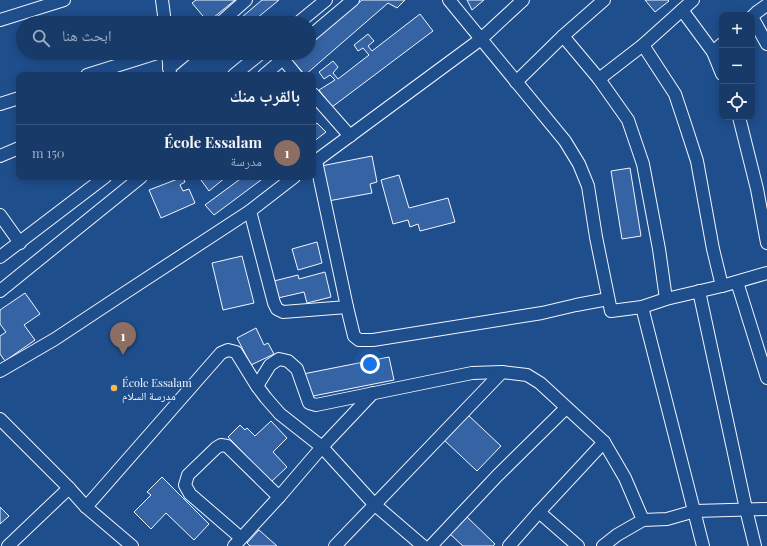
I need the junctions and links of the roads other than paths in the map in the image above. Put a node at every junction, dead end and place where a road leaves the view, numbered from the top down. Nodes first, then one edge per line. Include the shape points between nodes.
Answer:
1 (64, 0) edge
2 (162, 0) edge
3 (246, 0) edge
4 (326, 0) edge
5 (354, 0) edge
6 (449, 0) edge
7 (523, 0) edge
8 (604, 0) edge
9 (693, 0) edge
10 (767, 5) edge
11 (682, 10) junction
12 (755, 15) edge
13 (164, 16) edge
14 (228, 16) edge
15 (307, 16) edge
16 (0, 20) edge
17 (755, 22) edge
18 (316, 31) edge
19 (563, 36) junction
20 (481, 39) junction
21 (767, 44) edge
22 (643, 45) junction
23 (719, 46) edge
24 (712, 52) junction
25 (135, 60) edge
26 (169, 60) edge
27 (181, 60) edge
28 (252, 60) edge
29 (281, 60) edge
30 (288, 60) edge
31 (719, 67) edge
32 (97, 72) edge
33 (170, 72) edge
34 (238, 72) edge
35 (267, 72) edge
36 (294, 72) edge
37 (599, 79) junction
38 (516, 82) junction
39 (316, 97) edge
40 (16, 99) edge
41 (0, 104) edge
42 (740, 120) edge
43 (350, 136) junction
44 (16, 149) edge
45 (0, 156) edge
46 (316, 161) edge
47 (316, 171) edge
48 (101, 180) edge
49 (137, 180) edge
50 (290, 180) edge
51 (250, 211) junction
52 (0, 215) edge
53 (20, 242) junction
54 (767, 243) edge
55 (0, 258) edge
56 (767, 273) edge
57 (737, 282) junction
58 (722, 286) junction
59 (0, 291) edge
60 (700, 291) junction
61 (608, 299) junction
62 (666, 299) junction
63 (347, 307) junction
64 (642, 307) junction
65 (0, 371) edge
66 (502, 372) junction
67 (767, 378) edge
68 (257, 386) junction
69 (372, 393) junction
70 (566, 408) junction
71 (1, 422) edge
72 (604, 442) junction
73 (322, 447) junction
74 (68, 488) junction
75 (279, 497) junction
76 (374, 504) junction
77 (86, 507) junction
78 (746, 509) junction
79 (767, 509) edge
80 (695, 511) junction
81 (539, 512) junction
82 (643, 520) junction
83 (238, 542) edge
84 (8, 546) edge
85 (132, 546) edge
86 (335, 546) edge
87 (423, 546) edge
88 (431, 546) edge
89 (509, 546) edge
90 (578, 546) edge
91 (603, 546) edge
92 (703, 546) edge
93 (755, 546) edge

1 - 16 street
2 - 13 street
3 - 14 street
4 - 15 street
5 - 18 street
6 - 20 street
7 - 20 street
8 - 19 street
9 - 11 street
10 - 12 street
11 - 22 street
11 - 24 street
17 - 21 street
19 - 37 street
19 - 38 street
20 - 38 street
20 - 43 street
22 - 37 street
22 - 58 street via 674,94 686,127 697,161
23 - 24 street
24 - 31 street
25 - 32 street
26 - 33 street
27 - 33 street
28 - 34 street
29 - 35 street
30 - 36 street
37 - 62 street via 628,120 643,164
38 - 61 street via 565,141 579,164 588,186
39 - 43 street
40 - 41 street
42 - 54 street
43 - 46 street
44 - 45 street
47 - 63 street
48 - 53 street
49 - 59 street
50 - 51 street
51 - 63 street via 277,309 283,312
51 - 65 street via 62,334
52 - 53 street
53 - 55 street
56 - 57 street
57 - 58 street
57 - 67 street
58 - 60 street
60 - 62 street
60 - 78 street
61 - 63 street via 542,313 373,340 359,340 354,336
61 - 64 street via 611,311
62 - 64 street
64 - 80 street
66 - 69 street via 472,373
66 - 70 street via 527,375 540,383
66 - 76 street
68 - 69 street via 270,365 279,359 288,361 297,369 309,403 316,405
68 - 73 street via 280,414
68 - 77 street via 236,352 228,350 220,353
69 - 73 street
70 - 72 street
70 - 88 street
71 - 74 street
72 - 81 street
72 - 82 street via 625,478
73 - 75 street
73 - 76 street
74 - 77 street
74 - 84 street
75 - 83 street
75 - 83 street via 227,446 221,445 216,448 188,476 185,485 190,494
76 - 86 street
76 - 87 street
77 - 85 street
78 - 79 street
78 - 80 street
78 - 93 street
80 - 82 street via 667,519
80 - 92 street
81 - 89 street
81 - 90 street
82 - 91 street

